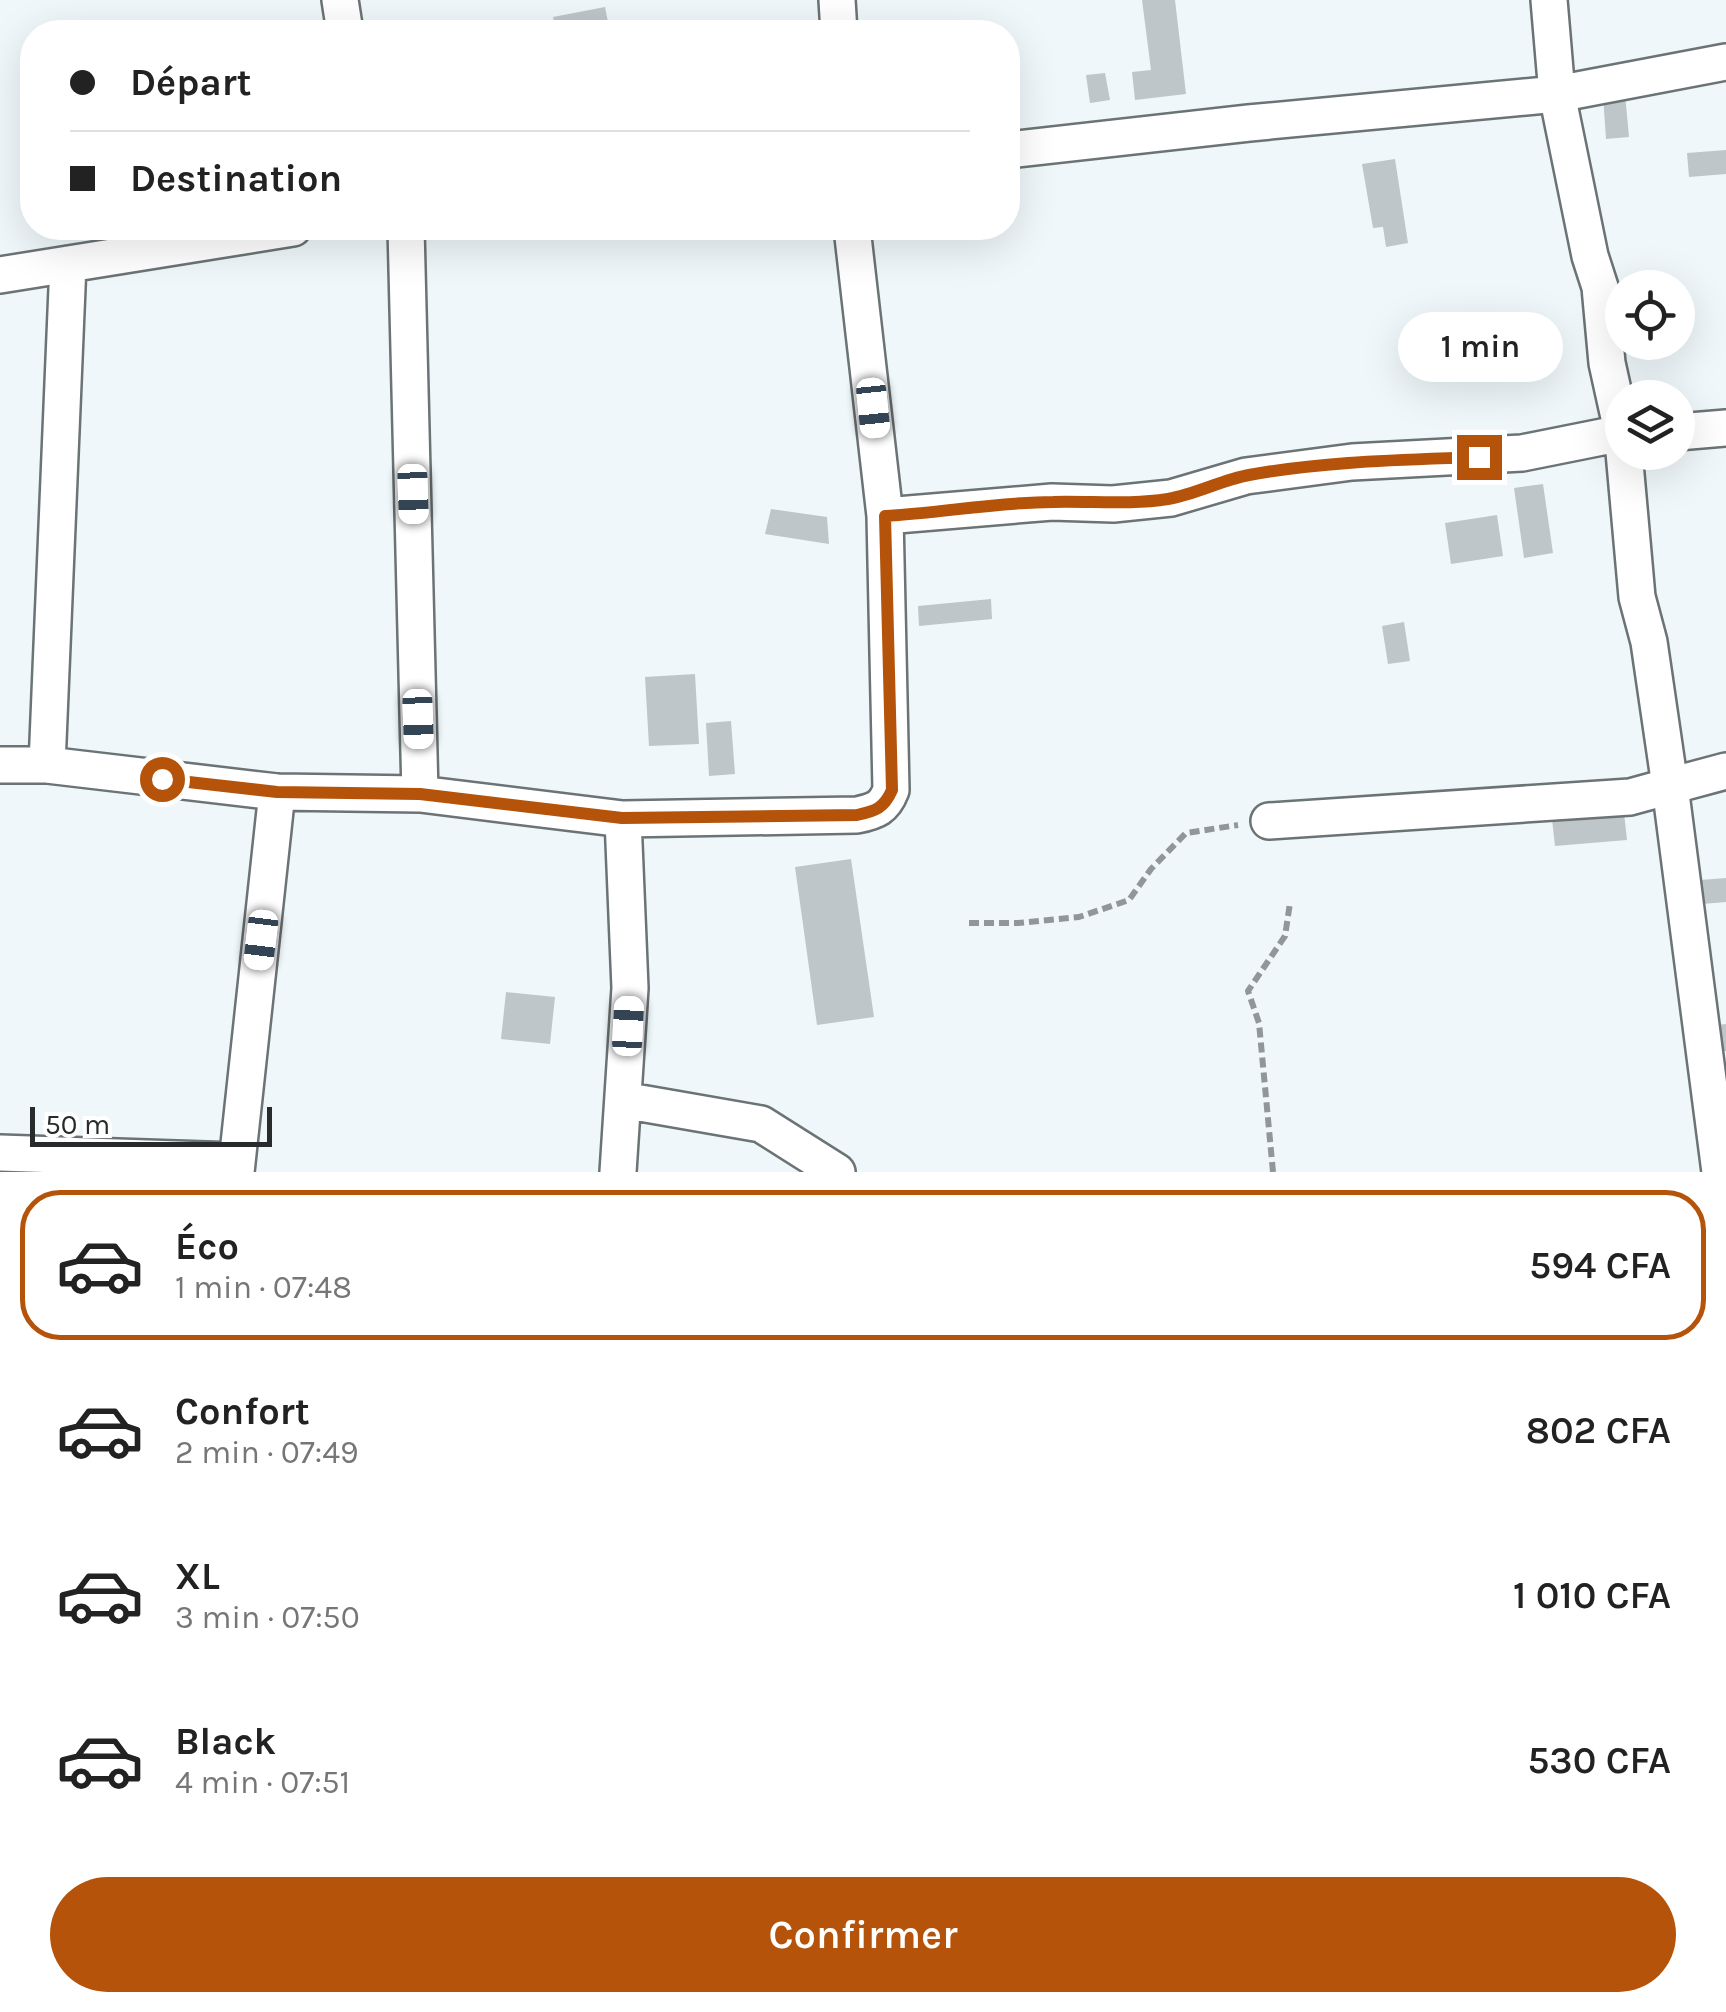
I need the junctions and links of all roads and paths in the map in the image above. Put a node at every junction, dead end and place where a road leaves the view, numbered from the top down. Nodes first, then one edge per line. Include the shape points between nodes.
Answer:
1 (1549, 0) edge
2 (1726, 62) edge
3 (1557, 94) junction
4 (1020, 149) edge
5 (218, 240) edge
6 (406, 240) edge
7 (853, 240) edge
8 (68, 264) junction
9 (0, 275) edge
10 (1611, 380) edge
11 (1726, 428) edge
12 (1695, 431) edge
13 (1605, 436) edge
14 (1626, 470) edge
15 (885, 516) junction
16 (0, 765) edge
17 (47, 765) junction
18 (1726, 771) edge
19 (1670, 786) junction
20 (277, 792) junction
21 (420, 794) junction
22 (622, 818) junction
23 (1269, 821) joint
24 (1290, 903) dead end
25 (969, 923) dead end
26 (623, 1100) junction
27 (0, 1153) edge
28 (1722, 1166) edge
29 (236, 1167) edge
30 (618, 1172) edge
31 (838, 1172) edge
32 (1272, 1172) edge

1 - 3 street
2 - 3 street
3 - 4 street
3 - 10 street via 1600,287
5 - 8 street
6 - 21 street
7 - 15 street
8 - 9 street
8 - 17 street
11 - 12 street
13 - 15 street via 1522,453 1298,468 1171,498
14 - 19 street via 1637,597
15 - 22 street via 892,738 886,804 857,815
16 - 17 street
17 - 20 street
18 - 19 street
19 - 23 street via 1630,797
19 - 28 street
20 - 21 street
20 - 29 street
21 - 22 street
22 - 26 street via 630,988
23 - 25 path via 1186,833 1129,900 1079,916
24 - 32 path via 1285,936 1248,991 1261,1040
26 - 30 street
26 - 31 street via 761,1124
27 - 29 street

